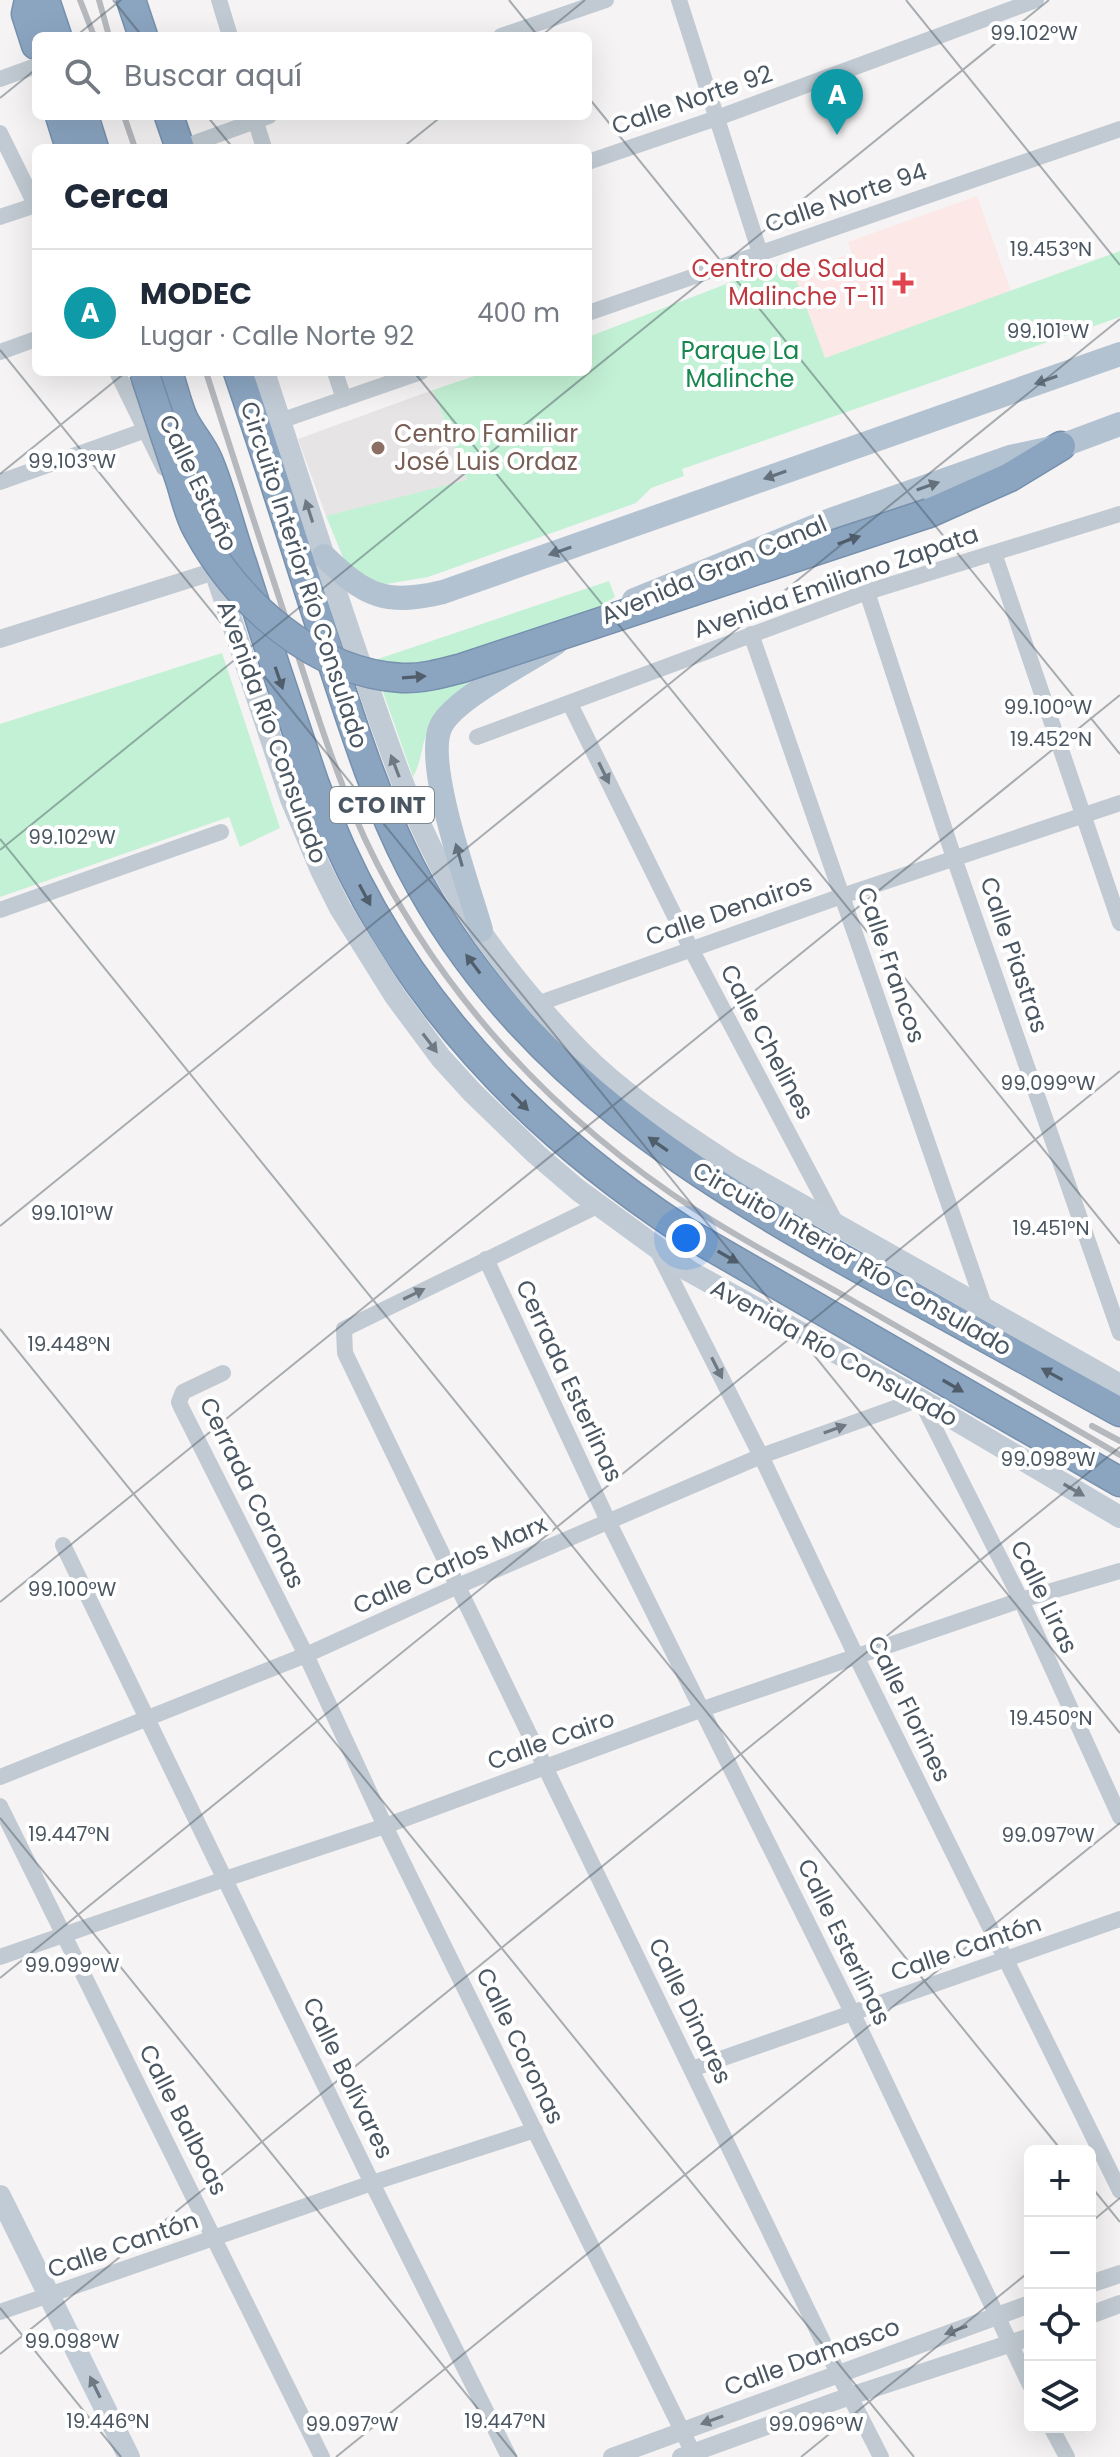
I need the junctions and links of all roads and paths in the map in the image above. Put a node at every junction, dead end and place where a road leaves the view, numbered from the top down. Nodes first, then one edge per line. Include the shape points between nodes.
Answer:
1 (29, 0) edge
2 (45, 0) edge
3 (131, 0) edge
4 (219, 0) edge
5 (606, 0) edge
6 (679, 0) edge
7 (1036, 0) edge
8 (56, 32) edge
9 (142, 32) edge
10 (229, 32) edge
11 (513, 32) edge
12 (32, 42) edge
13 (32, 58) edge
14 (0, 79) edge
15 (717, 118) junction
16 (61, 120) edge
17 (85, 120) edge
18 (170, 120) edge
19 (254, 120) edge
20 (259, 120) edge
21 (1120, 129) edge
22 (0, 133) edge
23 (69, 144) edge
24 (93, 144) edge
25 (179, 144) edge
26 (191, 144) edge
27 (263, 144) edge
28 (592, 161) edge
29 (32, 197) edge
30 (32, 206) edge
31 (0, 217) edge
32 (760, 253) junction
33 (592, 312) edge
34 (32, 340) edge
35 (0, 352) edge
36 (1120, 354) edge
37 (119, 376) edge
38 (145, 376) edge
39 (169, 376) edge
40 (240, 376) edge
41 (265, 376) edge
42 (336, 376) edge
43 (410, 376) edge
44 (344, 399) junction
45 (183, 418) junction
46 (280, 421) junction
47 (1120, 424) edge
48 (146, 430) junction
49 (1061, 446) junction
50 (0, 482) edge
51 (1120, 514) edge
52 (994, 553) junction
53 (324, 556) junction
54 (215, 571) junction
55 (867, 592) junction
56 (330, 615) junction
57 (751, 634) junction
58 (0, 639) edge
59 (252, 640) junction
60 (357, 696) junction
61 (570, 704) junction
62 (280, 723) junction
63 (477, 737) dead end
64 (1120, 803) edge
65 (1084, 816) junction
66 (221, 832) dead end
67 (954, 858) junction
68 (842, 896) junction
69 (0, 910) edge
70 (1120, 923) edge
71 (481, 930) junction
72 (691, 949) junction
73 (537, 1004) junction
74 (599, 1205) junction
75 (839, 1228) junction
76 (656, 1248) junction
77 (486, 1259) junction
78 (1115, 1300) edge
79 (986, 1311) junction
80 (1120, 1333) edge
81 (223, 1373) dead end
82 (1120, 1385) edge
83 (920, 1399) junction
84 (1120, 1412) edge
85 (761, 1456) junction
86 (1120, 1482) edge
87 (1120, 1517) edge
88 (609, 1523) junction
89 (63, 1545) dead end
90 (1120, 1571) edge
91 (458, 1586) junction
92 (1021, 1600) junction
93 (306, 1655) junction
94 (857, 1658) junction
95 (703, 1709) junction
96 (149, 1718) junction
97 (545, 1768) junction
98 (0, 1777) edge
99 (0, 1806) edge
100 (1120, 1817) edge
101 (385, 1826) junction
102 (225, 1879) junction
103 (1120, 1919) edge
104 (62, 1935) junction
105 (0, 1957) edge
106 (1006, 1960) junction
107 (853, 2014) junction
108 (692, 2069) junction
109 (535, 2130) junction
110 (372, 2183) junction
111 (1120, 2191) edge
112 (0, 2196) edge
113 (215, 2238) junction
114 (1120, 2274) edge
115 (1096, 2282) edge
116 (50, 2295) junction
117 (1120, 2304) edge
118 (1024, 2306) edge
119 (0, 2312) edge
120 (1096, 2313) edge
121 (995, 2316) junction
122 (1024, 2339) edge
123 (1009, 2344) junction
124 (838, 2373) junction
125 (1024, 2373) edge
126 (850, 2396) junction
127 (682, 2431) junction
128 (1054, 2433) edge
129 (690, 2456) edge
130 (129, 2457) edge
131 (322, 2457) edge
132 (509, 2457) edge
133 (612, 2457) edge
134 (881, 2457) edge
135 (1067, 2457) edge

1 - 12 highway
2 - 8 highway
3 - 9 highway
4 - 10 street
5 - 11 street
6 - 15 street
7 - 15 street, Calle Norte 92
13 - 14 street
15 - 28 street, Calle Norte 92
15 - 32 street
16 - 23 highway
17 - 24 highway
18 - 25 highway
19 - 26 street
20 - 27 street
21 - 32 street, Calle Norte 94
22 - 29 street
30 - 31 street
32 - 33 street, Calle Norte 94
34 - 35 street
36 -> 53 main road via 443,592 378,596 346,578
37 - 48 street, Calle Estaño
38 -> 49 highway, bridge via 196,527 250,602 317,652 350,668 404,678 462,668 929,513 1010,477
39 - 45 highway, Avenida Río Consulado / CTO INT
40 - 56 highway, Circuito Interior Río Consulado / CTO INT
41 - 46 main road, CTO INT
42 - 44 street
43 - 44 street
44 - 46 street
45 - 54 main road, Avenida Río Consulado / CTO INT via 184,468
45 - 59 highway, CTO INT via 207,458
53 -> 46 main road, CTO INT
47 - 49 main road, Avenida Gran Canal
48 - 50 street
48 - 54 street, Calle Estaño
71 -> 49 main road, Avenida Gran Canal via 436,764 441,726 459,704 598,617 659,588 833,519 1010,457
51 - 52 street, Avenida Emiliano Zapata
52 - 55 street, Avenida Emiliano Zapata
52 - 65 street
53 - 56 main road, CTO INT
54 - 58 street
54 - 59 main road, Avenida Río Consulado / CTO INT
55 - 57 street, Avenida Emiliano Zapata
55 - 67 street, Calle Piastras
56 - 60 highway, Circuito Interior Río Consulado / CTO INT
57 - 61 street, Avenida Emiliano Zapata
57 - 68 street, Calle Francos
59 -> 62 highway, CTO INT
71 -> 60 main road, CTO INT via 452,887
84 -> 60 highway, Circuito Interior Río Consulado / CTO INT via 745,1202 658,1144 556,1061 471,964 431,904 375,789
61 - 63 street, Avenida Emiliano Zapata
61 -> 72 street, Calle Chelines
62 -> 74 main road, Avenida Río Consulado / CTO INT via 291,799 340,908 395,996 472,1092
62 -> 86 highway, CTO INT via 389,940 449,1025 555,1134 606,1178 684,1231
64 - 65 street, Calle Denairos
65 - 67 street, Calle Denairos
65 - 70 street
66 - 69 street
67 - 68 street, Calle Denairos
67 - 78 street, Calle Piastras
68 - 72 street, Calle Denairos
68 - 79 street, Calle Francos
71 - 73 main road, CTO INT
72 - 73 street, Calle Denairos
72 - 75 street, Calle Chelines
73 - 75 main road, CTO INT via 583,1054 678,1130
74 - 76 main road, Avenida Río Consulado / CTO INT
74 - 77 street
75 - 79 main road, CTO INT
76 - 83 main road, Avenida Río Consulado / CTO INT
76 -> 85 street, Calle Florines
77 - 88 street, Cerrada Esterlinas
91 -> 77 street, Calle Dinares via 345,1353 344,1329
78 - 80 street, Calle Piastras
79 - 82 main road, CTO INT
81 - 93 street, Cerrada Coronas via 187,1388 179,1402
85 -> 83 street, Calle Carlos Marx
83 -> 87 main road, Avenida Río Consulado / CTO INT
83 - 92 street, Calle Liras
85 - 88 street, Calle Carlos Marx
85 - 94 street, Calle Florines
88 - 91 street, Calle Carlos Marx
88 - 95 street, Calle Esterlinas
89 - 96 street, Calle Bolívares
90 - 92 street, Calle Cairo
91 - 93 street, Calle Carlos Marx
91 - 97 street, Calle Dinares
92 - 94 street, Calle Cairo
92 - 100 street, Calle Liras
93 - 96 street, Calle Carlos Marx
93 - 101 street, Calle Coronas
94 - 95 street, Calle Cairo
94 - 106 street, Calle Florines
95 - 97 street, Calle Cairo
95 - 107 street, Calle Esterlinas
96 - 98 street, Calle Carlos Marx
96 - 102 street, Calle Bolívares
97 - 101 street, Calle Cairo
97 - 108 street, Calle Dinares
99 - 104 street, Calle Balboas
101 - 102 street, Calle Cairo
101 - 109 street, Calle Coronas
102 - 104 street, Calle Cairo
102 - 110 street, Calle Bolívares
103 - 106 street, Calle Cantón
104 - 105 street, Calle Cairo
104 - 113 street, Calle Balboas
106 - 107 street, Calle Cantón
106 - 111 street, Calle Florines
107 - 108 street, Calle Cantón
107 - 121 street, Calle Esterlinas
108 - 124 street, Calle Dinares
109 - 110 street, Calle Cantón
109 - 127 street, Calle Coronas
110 - 113 street, Calle Cantón
110 - 132 street, Calle Bolívares
112 - 116 main road
113 - 116 street, Calle Cantón
113 - 131 street, Calle Balboas
114 - 115 street
116 - 119 street, Calle Cantón
130 -> 116 main road
117 - 120 street
118 - 121 street, Calle Damasco
121 - 123 street, Calle Esterlinas
121 -> 124 street, Calle Damasco
122 - 123 street, Calle Damasco
123 - 125 street, Calle Esterlinas
123 - 126 street, Calle Damasco
124 - 126 street, Calle Dinares
124 -> 127 street, Calle Damasco
126 - 129 street, Calle Damasco
126 - 134 street, Calle Dinares
127 - 129 street, Calle Coronas
127 - 133 street, Calle Damasco
128 - 135 street

